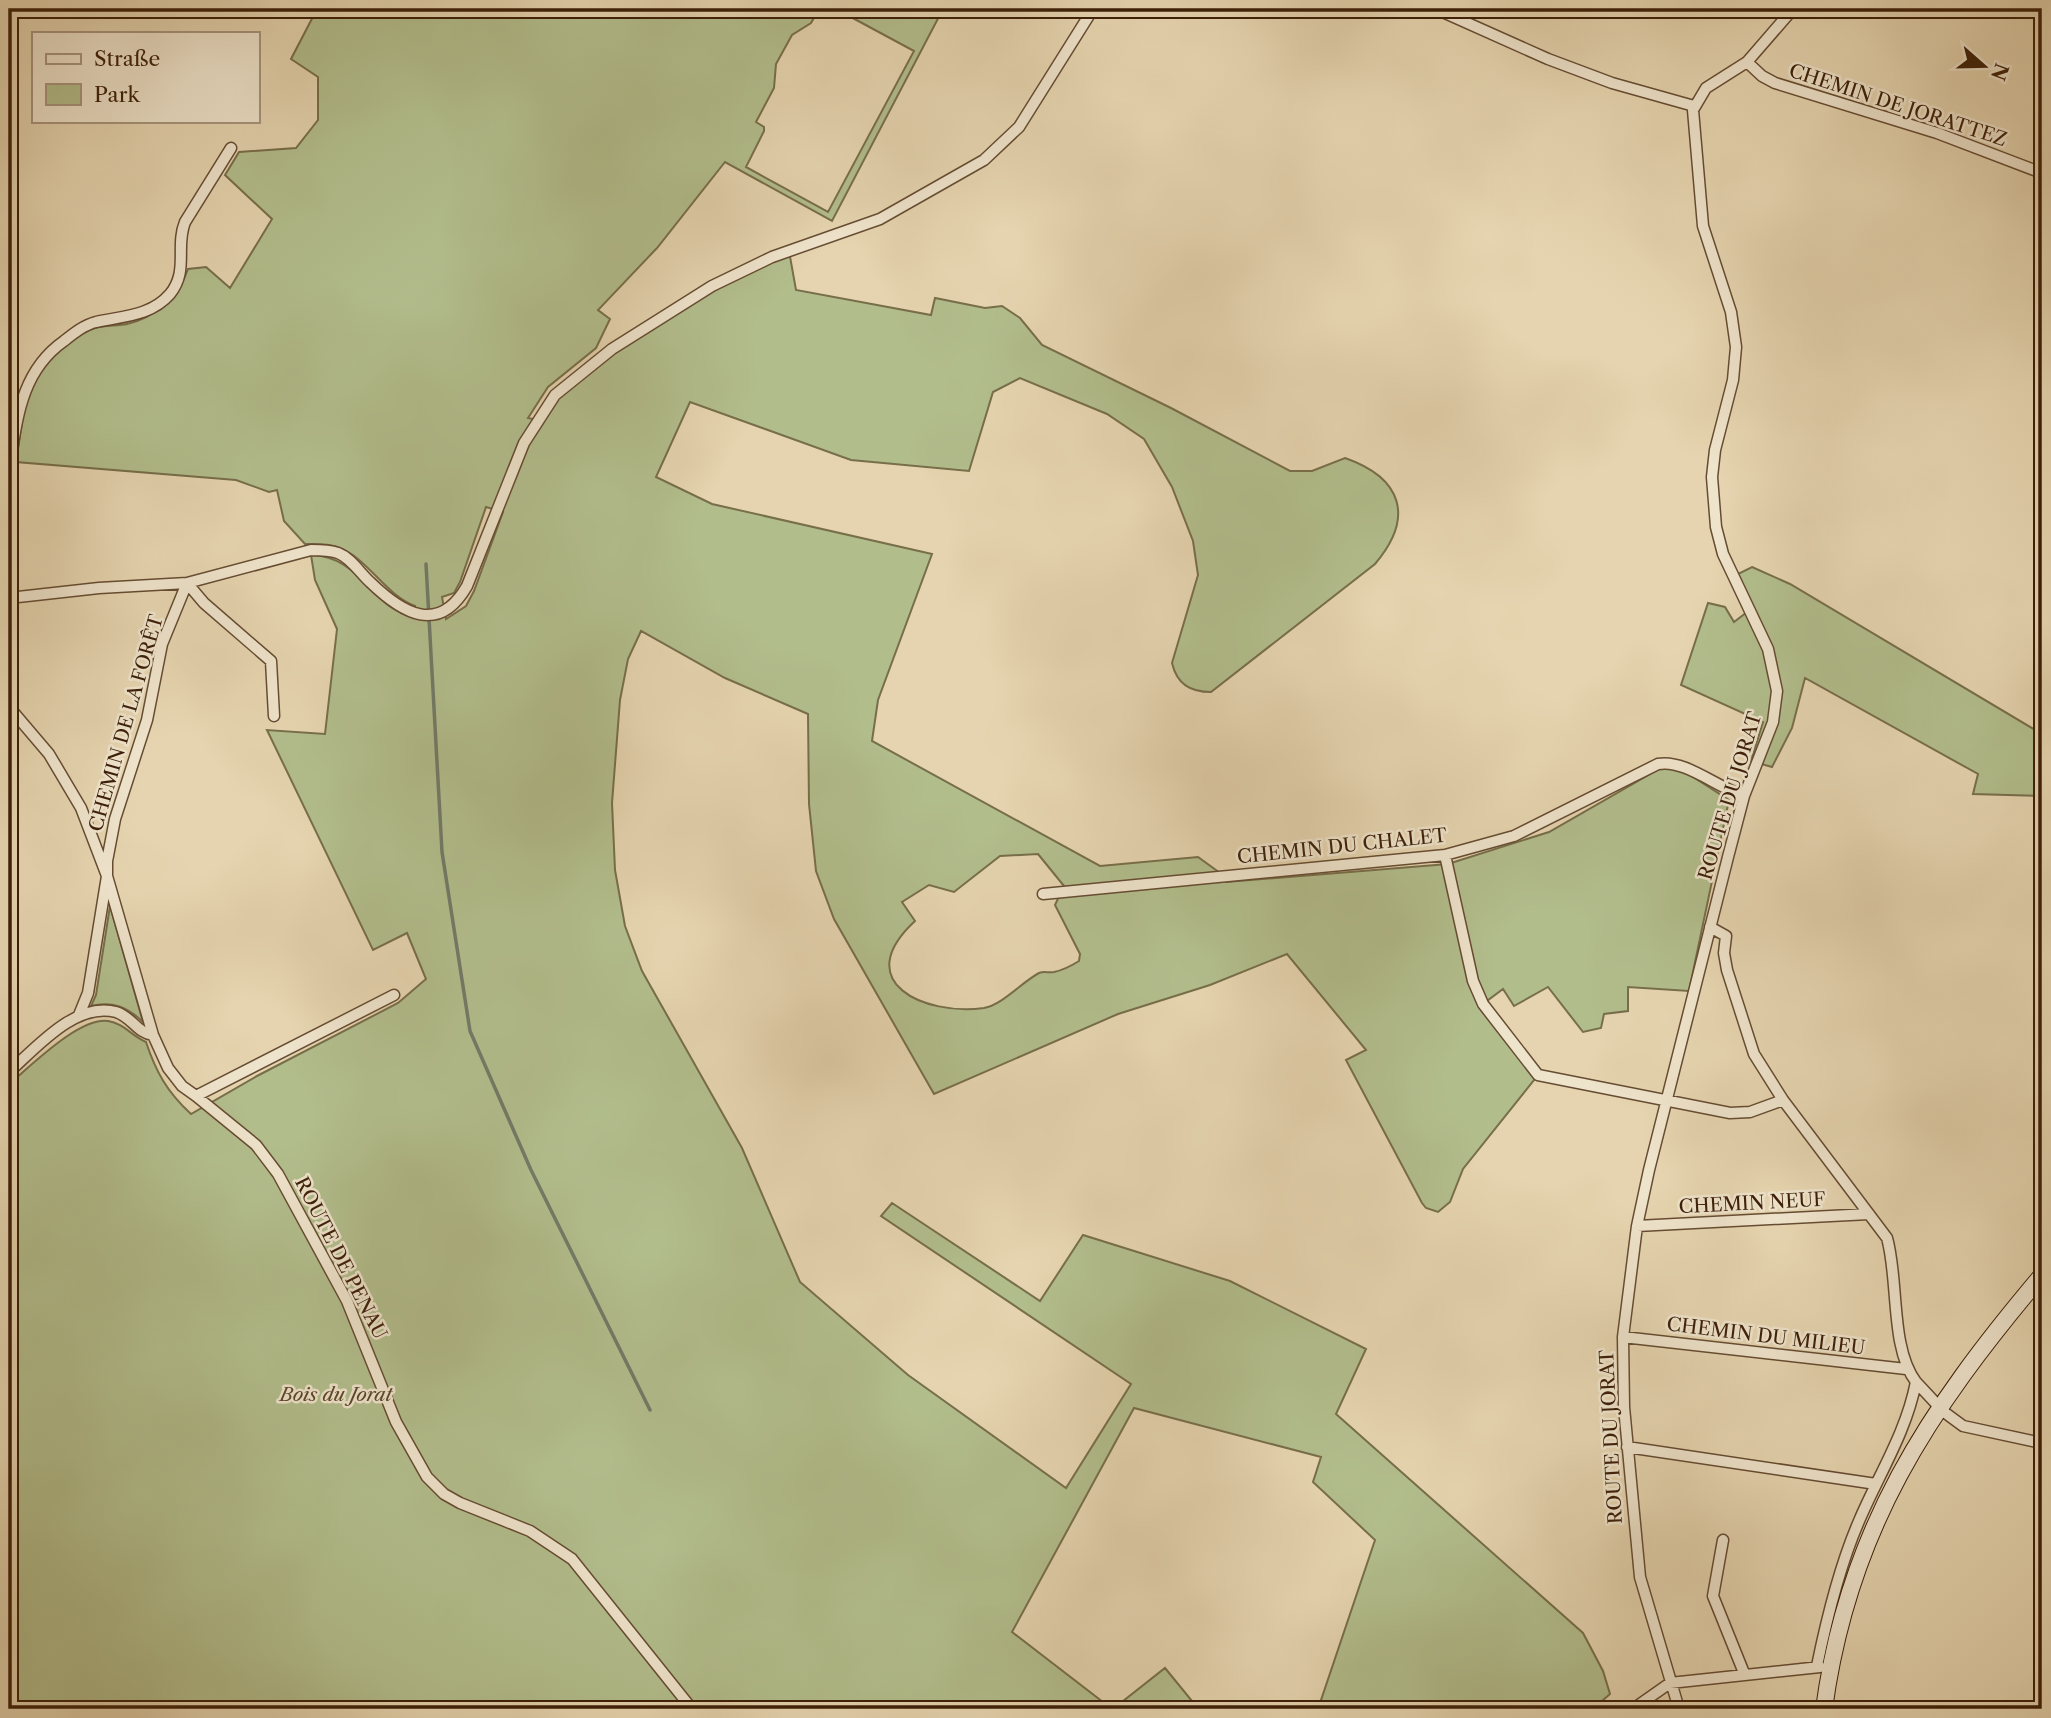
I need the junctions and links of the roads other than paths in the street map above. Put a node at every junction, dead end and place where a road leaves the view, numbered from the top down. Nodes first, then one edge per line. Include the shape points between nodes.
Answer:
1 (1093, 9) edge
2 (1436, 9) edge
3 (1793, 9) edge
4 (1747, 62) junction
5 (1694, 106) junction
6 (230, 148) dead end
7 (2042, 173) edge
8 (9, 470) edge
9 (187, 583) junction
10 (9, 598) edge
11 (9, 707) edge
12 (274, 716) dead end
13 (1744, 796) junction
14 (1445, 855) junction
15 (107, 876) junction
16 (1043, 894) dead end
17 (1710, 927) junction
18 (394, 995) dead end
19 (79, 1015) junction
20 (153, 1035) junction
21 (9, 1072) edge
22 (197, 1096) junction
23 (1666, 1098) junction
24 (1783, 1100) junction
25 (1869, 1214) junction
26 (1637, 1226) junction
27 (2042, 1275) edge
28 (1623, 1337) junction
29 (1906, 1369) junction
30 (1916, 1382) junction
31 (1939, 1406) junction
32 (2042, 1443) edge
33 (1627, 1447) junction
34 (1876, 1484) junction
35 (1723, 1540) dead end
36 (1823, 1668) junction
37 (1744, 1673) junction
38 (1670, 1683) junction
39 (692, 1709) edge
40 (1633, 1709) edge
41 (1679, 1709) edge
42 (1824, 1709) edge

1 - 9 street via 1019,127 984,160 880,219 772,257 712,286 612,349 555,395 518,455 467,586 447,611 418,615 387,597 346,558 327,551 310,550
2 - 5 street via 1561,64
3 - 4 street
4 - 5 street via 1711,84
4 - 7 street, CHEMIN DE JORATTEZ via 1775,83 1937,133
5 - 13 street, ROUTE DU JORAT via 1703,226 1731,312 1736,347 1712,477 1716,527 1723,554 1763,636 1776,680 1773,722
6 - 8 street via 181,231 182,271 170,293 126,319 95,322 80,329 36,366 24,393
9 - 10 street
9 - 12 street via 271,662
9 - 15 street, CHEMIN DE LA FORÊT via 162,644 147,720 116,819
11 - 15 street, ROUTE DE PENAU via 68,782
13 - 14 street, CHEMIN DU CHALET via 1717,787 1679,764 1657,764 1514,836
13 - 17 street, ROUTE DU JORAT
14 - 16 street, CHEMIN DU CHALET
14 - 23 street via 1473,981 1483,1004 1531,1070 1547,1078
15 - 19 street, CHEMIN DE LA FORÊT via 90,981
15 - 20 street, ROUTE DE PENAU
17 - 23 street, ROUTE DU JORAT
17 - 24 street via 1726,936 1724,953 1747,1040
18 - 22 street
19 - 20 street via 117,1013
19 - 21 street
20 - 22 street, ROUTE DE PENAU via 168,1068
22 - 39 street, ROUTE DE PENAU via 256,1145 278,1174 347,1301 396,1422 427,1477 444,1494 530,1531 572,1559
23 - 24 street via 1743,1114
23 - 26 street, ROUTE DU JORAT
24 - 25 street
25 - 26 street, CHEMIN NEUF
25 - 29 street via 1887,1238 1893,1261
26 - 28 street, ROUTE DU JORAT
27 - 31 main road
28 - 29 street, CHEMIN DU MILIEU
28 - 33 street, ROUTE DU JORAT
29 - 30 street
30 - 31 street
30 - 34 street via 1905,1428
31 - 32 street via 1973,1430
31 - 36 main road via 1902,1466 1872,1528
33 - 34 street
33 - 38 street, ROUTE DU JORAT via 1640,1577
34 - 36 street via 1845,1560
35 - 37 street via 1713,1596
36 - 37 street
36 - 42 main road
37 - 38 street
38 - 40 street
38 - 41 street, ROUTE DU JORAT

